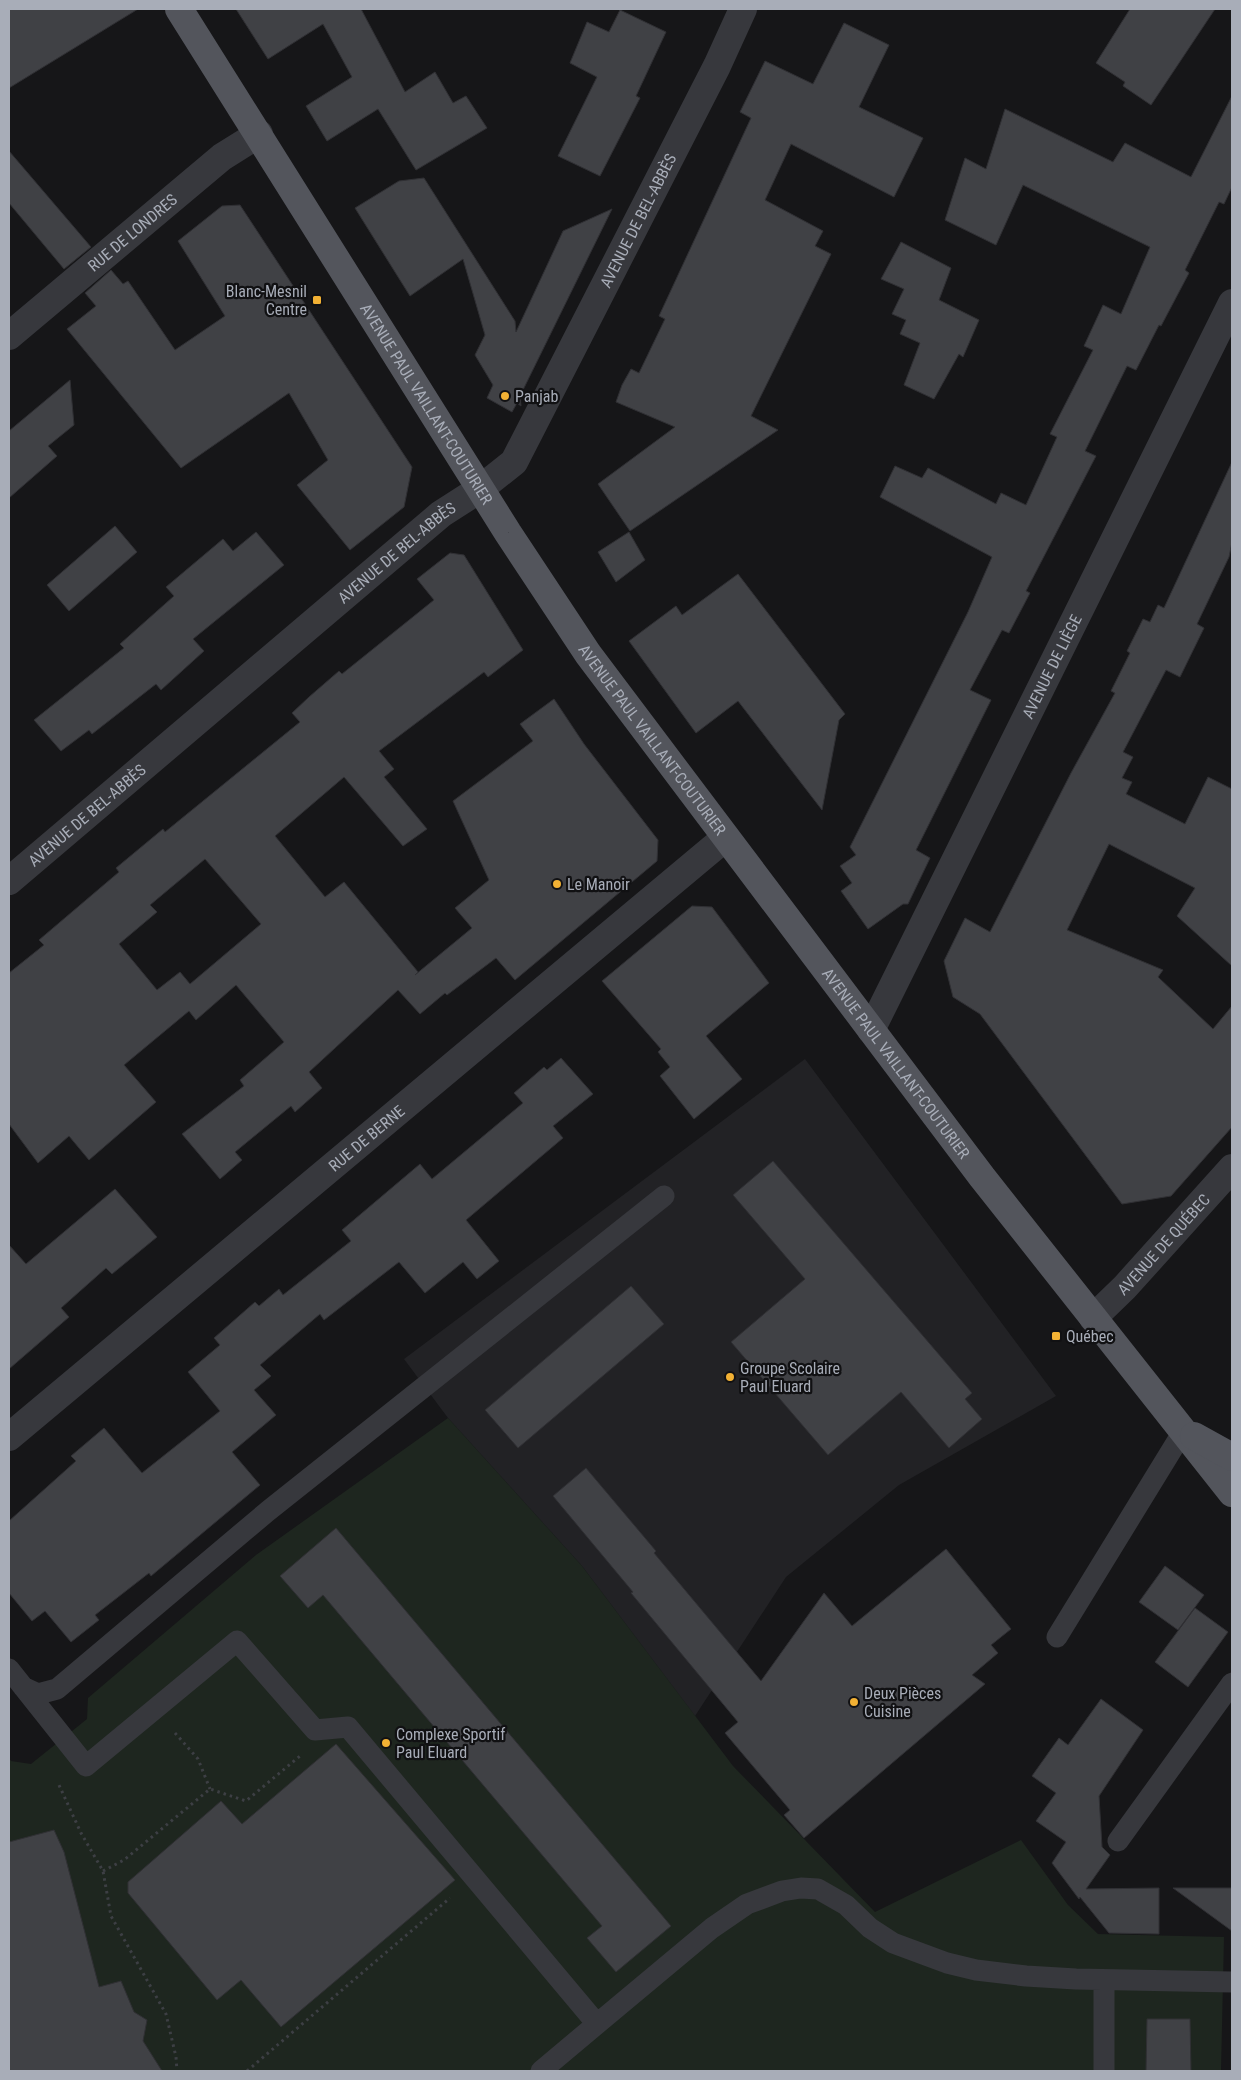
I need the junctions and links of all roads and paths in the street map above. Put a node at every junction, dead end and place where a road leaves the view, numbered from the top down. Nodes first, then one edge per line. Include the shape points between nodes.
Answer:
1 (179, 9) edge
2 (743, 9) edge
3 (259, 134) junction
4 (1232, 303) edge
5 (9, 336) edge
6 (480, 489) junction
7 (725, 838) junction
8 (9, 881) edge
9 (871, 1030) junction
10 (1232, 1168) edge
11 (664, 1196) dead end
12 (1093, 1318) junction
13 (1184, 1430) junction
14 (9, 1437) edge
15 (1232, 1457) edge
16 (1232, 1493) edge
17 (1057, 1637) dead end
18 (9, 1669) edge
19 (1232, 1683) edge
20 (23, 1687) junction
21 (154, 1709) junction
22 (334, 1728) junction
23 (58, 1783) dead end
24 (210, 1789) junction
25 (1118, 1841) dead end
26 (103, 1871) junction
27 (474, 1877) junction
28 (1104, 1980) junction
29 (1232, 1982) edge
30 (597, 2024) junction
31 (177, 2071) edge
32 (248, 2071) edge
33 (541, 2071) edge
34 (1104, 2071) edge

1 - 3 main road, AVENUE PAUL VAILLANT-COUTURIER
2 - 6 street, AVENUE DE BEL-ABBÈS via 514,462
3 - 5 street, RUE DE LONDRES via 222,157
3 - 6 main road, AVENUE PAUL VAILLANT-COUTURIER
4 - 9 street, AVENUE DE LIÈGE
6 - 7 main road, AVENUE PAUL VAILLANT-COUTURIER via 588,654
6 - 8 street, AVENUE DE BEL-ABBÈS via 440,514
7 - 9 main road, AVENUE PAUL VAILLANT-COUTURIER
7 - 14 street, RUE DE BERNE
9 - 12 main road, AVENUE PAUL VAILLANT-COUTURIER
10 - 12 street, AVENUE DE QUÉBEC
11 - 20 lane via 268,1511 57,1689 38,1694
12 - 13 main road, AVENUE PAUL VAILLANT-COUTURIER
13 - 15 main road, AVENUE PAUL VAILLANT-COUTURIER
13 - 16 main road, AVENUE PAUL VAILLANT-COUTURIER
13 - 17 lane
18 - 20 lane
19 - 25 lane
20 - 21 lane via 86,1766
21 - 22 lane via 237,1641 315,1730
21 - 24 path via 198,1758
22 - 24 path via 246,1801
22 - 27 lane via 348,1727
23 - 26 path
24 - 26 path via 124,1860
26 - 31 path via 111,1916 166,2014
27 - 30 lane
27 - 32 path
28 - 29 lane
28 - 30 lane via 1026,1976 947,1963 893,1943 870,1928 846,1905 818,1889 800,1888 747,1904 712,1928
28 - 34 lane
30 - 33 lane

